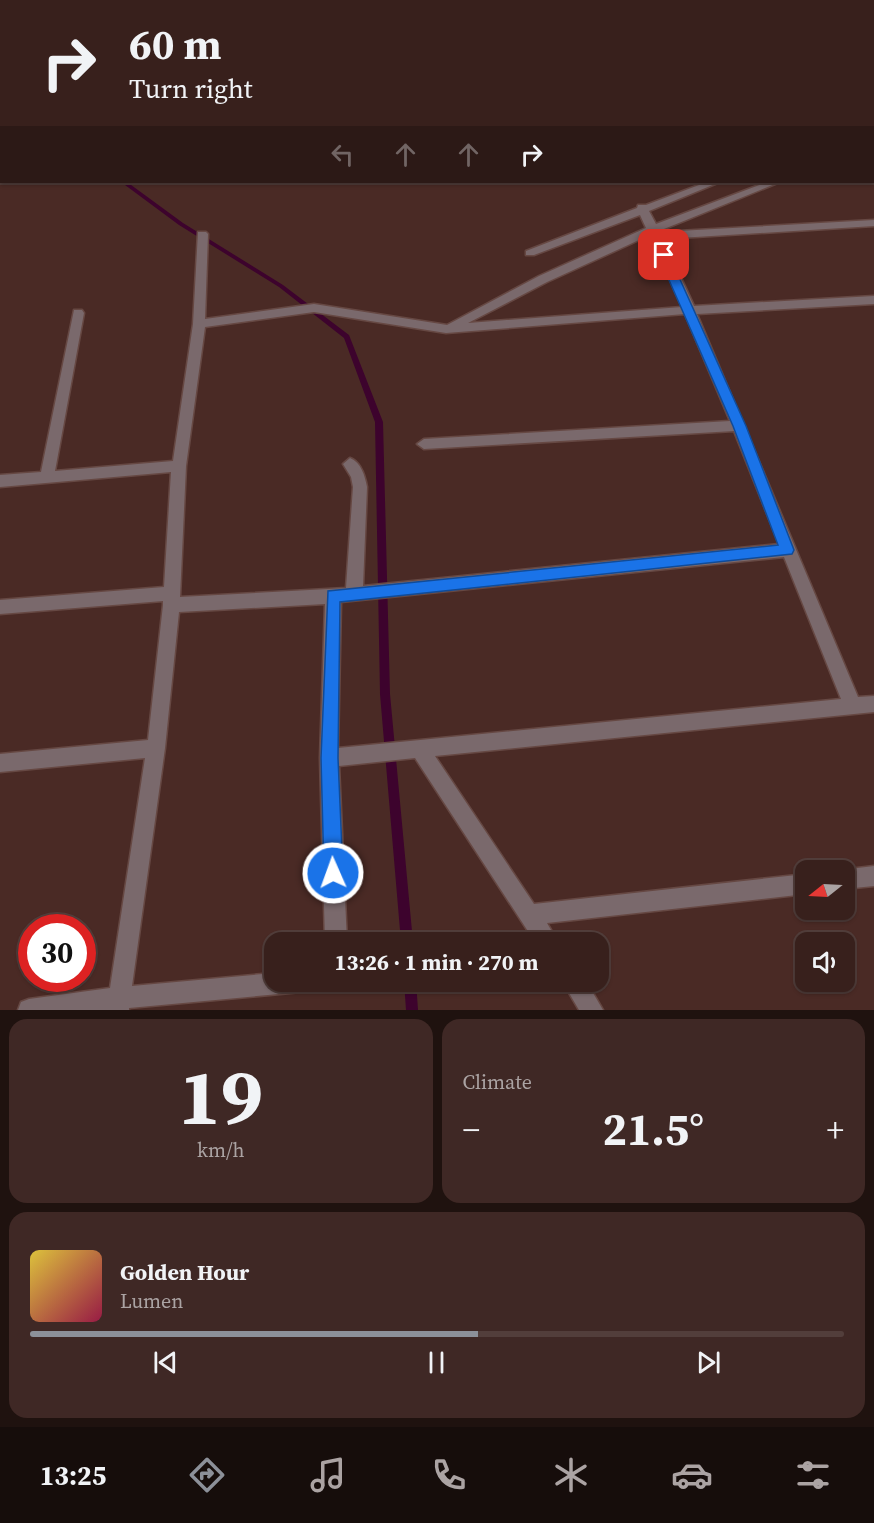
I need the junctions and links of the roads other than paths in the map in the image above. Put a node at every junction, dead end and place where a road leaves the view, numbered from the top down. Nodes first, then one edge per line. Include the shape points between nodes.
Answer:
1 (712, 183) edge
2 (773, 183) edge
3 (642, 207) junction
4 (874, 223) edge
5 (654, 233) junction
6 (202, 234) dead end
7 (530, 253) dead end
8 (874, 300) edge
9 (689, 310) junction
10 (78, 313) dead end
11 (199, 324) junction
12 (446, 329) junction
13 (740, 426) junction
14 (424, 444) dead end
15 (350, 464) dead end
16 (179, 466) junction
17 (47, 477) junction
18 (0, 481) edge
19 (787, 550) junction
20 (354, 594) junction
21 (333, 596) junction
22 (171, 599) junction
23 (0, 607) edge
24 (874, 704) edge
25 (852, 705) junction
26 (156, 748) junction
27 (421, 750) junction
28 (329, 758) junction
29 (0, 763) edge
30 (874, 876) edge
31 (855, 878) edge
32 (795, 885) edge
33 (529, 915) junction
34 (336, 932) edge
35 (540, 932) edge
36 (264, 986) edge
37 (580, 992) edge
38 (118, 1004) edge
39 (29, 1010) edge
40 (592, 1010) edge

1 - 3 street
2 - 5 street
3 - 5 street
3 - 7 street
4 - 5 street
5 - 9 street
5 - 12 street via 543,279
6 - 11 street
8 - 9 street
9 - 12 street
9 - 13 street
10 - 17 street
11 - 12 street via 314,308
11 - 16 street
13 - 14 street
13 - 19 street
15 - 20 street via 360,487
16 - 17 street
16 - 22 street
17 - 18 street
19 - 20 street
19 - 25 street
20 - 21 street
21 - 22 street
21 - 28 street
22 - 23 street
22 - 26 street
24 - 25 street
25 - 27 street
26 - 29 street
26 - 38 street
27 - 28 street
27 - 33 street
28 - 34 street
30 - 31 street
32 - 33 street
33 - 35 street
36 - 38 street
37 - 40 street
38 - 39 street

